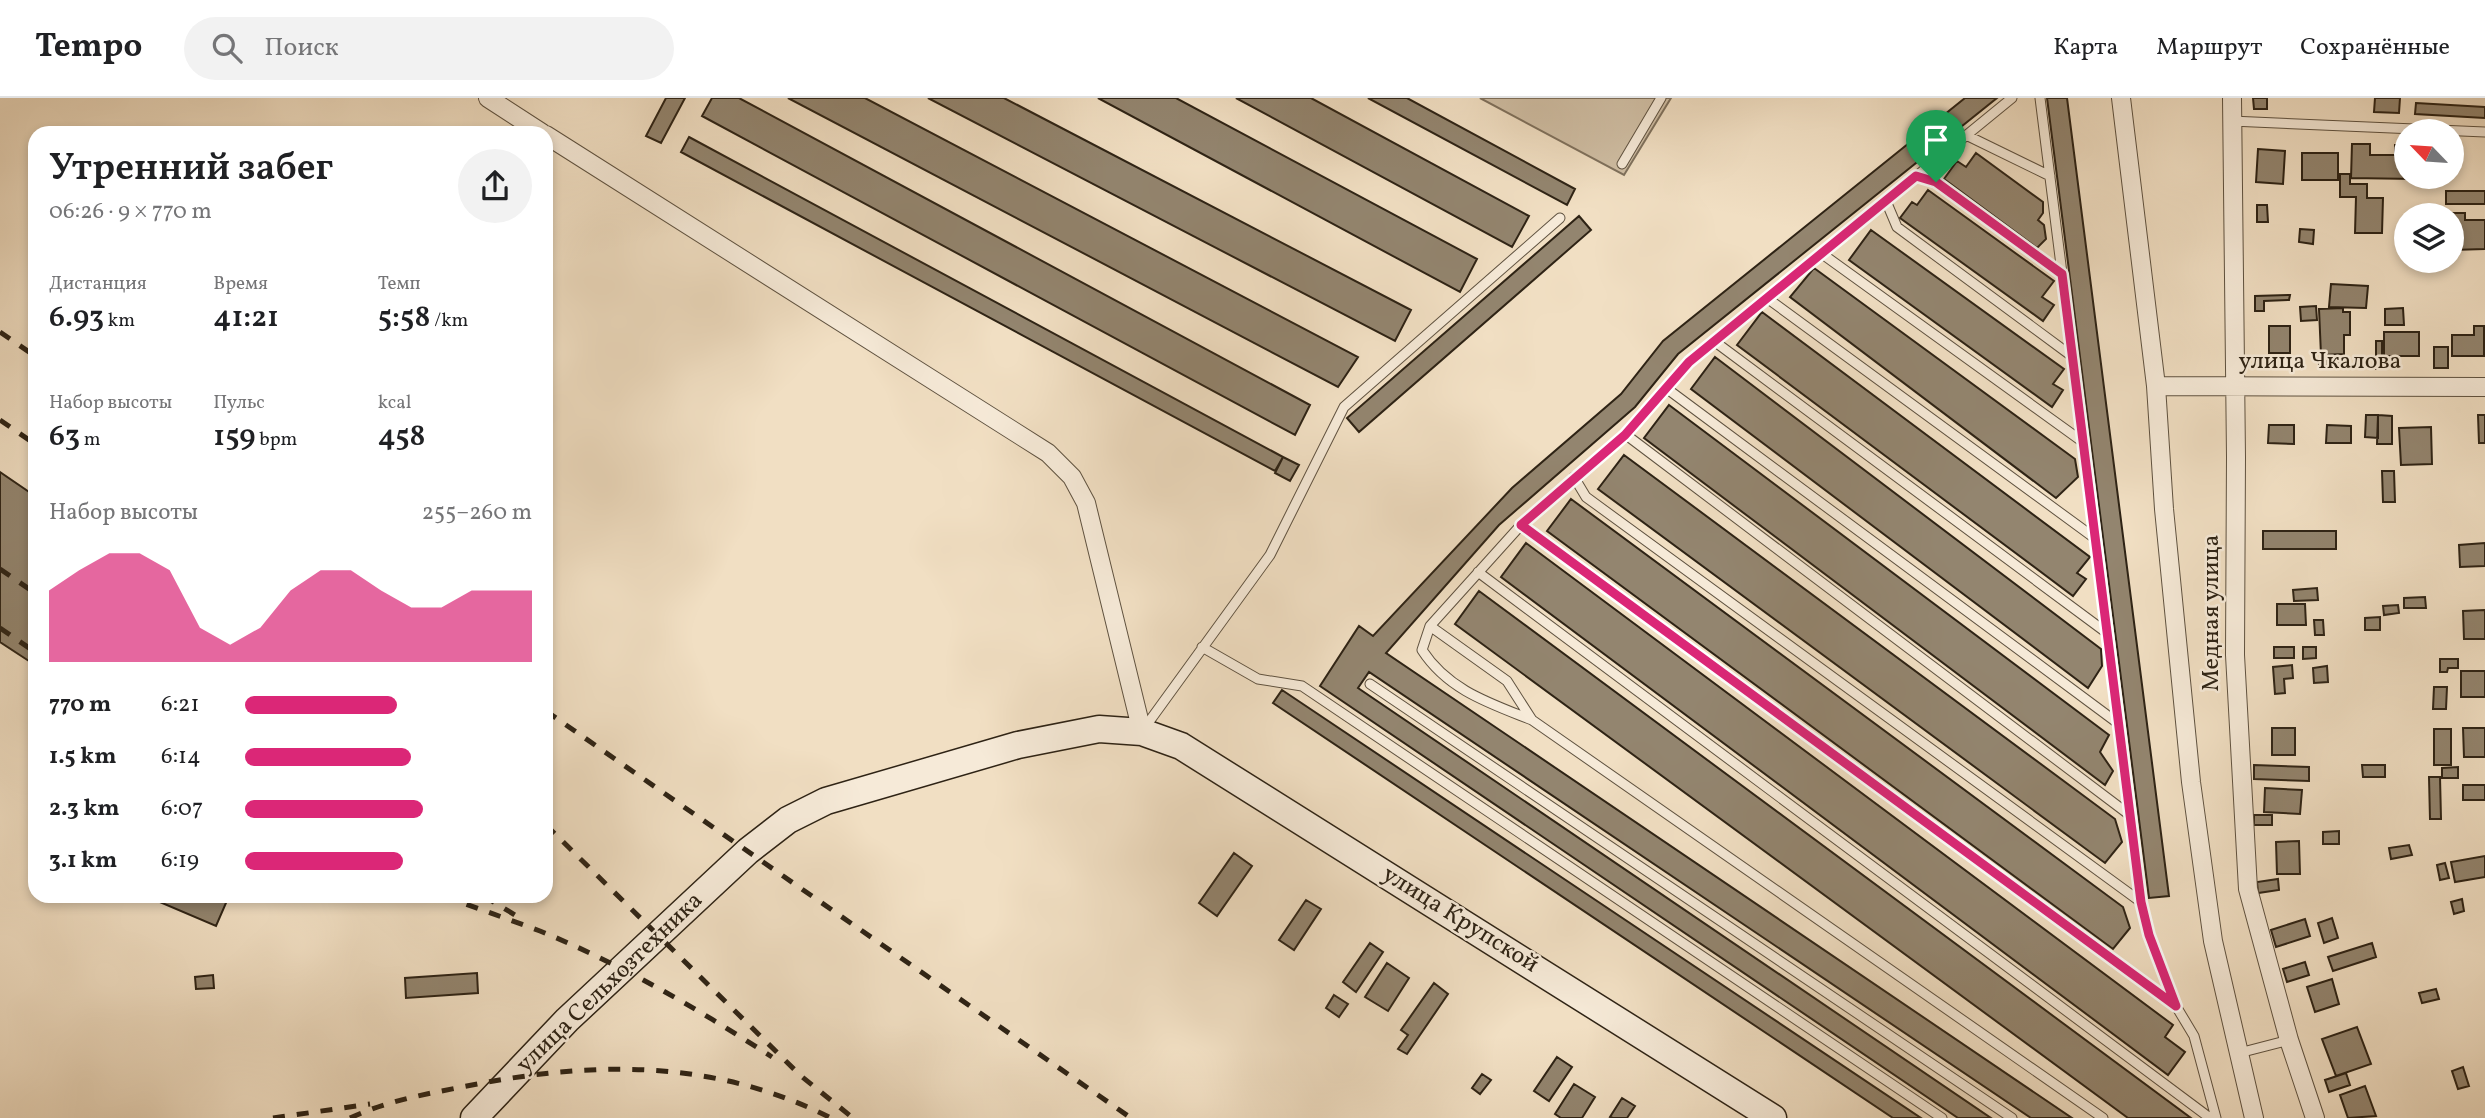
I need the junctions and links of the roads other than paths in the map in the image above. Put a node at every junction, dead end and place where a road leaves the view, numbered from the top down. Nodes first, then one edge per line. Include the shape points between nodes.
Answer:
1 (488, 98) edge
2 (1661, 98) edge
3 (2012, 98) edge
4 (2040, 98) edge
5 (2121, 98) edge
6 (2232, 98) edge
7 (2231, 121) junction
8 (532, 126) edge
9 (2485, 132) edge
10 (1966, 135) junction
11 (553, 140) edge
12 (1622, 164) dead end
13 (1916, 176) junction
14 (2050, 176) junction
15 (1885, 201) junction
16 (1560, 218) dead end
17 (1821, 253) junction
18 (2062, 274) junction
19 (1767, 298) junction
20 (1714, 341) junction
21 (2073, 357) junction
22 (2156, 386) junction
23 (2235, 386) junction
24 (2485, 387) edge
25 (1666, 388) junction
26 (1625, 435) junction
27 (2083, 442) junction
28 (1574, 477) junction
29 (1521, 525) junction
30 (2096, 539) junction
31 (1478, 572) junction
32 (1430, 626) junction
33 (2107, 633) junction
34 (1202, 647) junction
35 (1370, 684) dead end
36 (1532, 720) junction
37 (2119, 724) junction
38 (1142, 732) junction
39 (2131, 816) junction
40 (748, 851) joint
41 (2141, 902) junction
42 (2176, 1006) junction
43 (2290, 1040) junction
44 (2239, 1053) junction
45 (474, 1118) edge
46 (1773, 1118) edge
47 (1942, 1118) edge
48 (2012, 1118) edge
49 (2103, 1118) edge
50 (2210, 1118) edge
51 (2216, 1118) edge
52 (2254, 1118) edge
53 (2315, 1118) edge

1 - 8 street
2 - 12 lane
3 - 10 lane
4 - 14 lane
5 - 22 street
6 - 7 street, Медная улица
7 - 9 lane
7 - 23 street, Медная улица
10 - 13 lane
10 - 14 lane
11 - 38 street via 1048,453 1072,477 1086,503
13 - 15 lane
13 - 18 lane via 1936,182
14 - 18 lane
15 - 17 lane
15 - 21 lane via 1897,227
16 - 34 lane via 1344,407 1270,555
17 - 19 lane
17 - 27 lane
18 - 21 lane
19 - 20 lane
19 - 30 lane
20 - 25 lane
20 - 33 lane
21 - 27 lane
22 - 23 street, улица Чкалова
22 - 44 street via 2191,782 2213,941
23 - 24 street, улица Чкалова
23 - 43 street, Медная улица via 2235,655 2248,889
25 - 26 lane
25 - 37 lane
26 - 28 lane
26 - 39 lane
27 - 30 lane
28 - 29 lane
28 - 41 lane via 1586,496
29 - 31 lane
29 - 42 lane
30 - 33 lane
31 - 32 lane
31 - 50 lane
32 - 36 lane via 1507,681
32 - 36 lane via 1422,650 1435,670 1477,699
33 - 37 lane
34 - 38 lane
34 - 47 lane via 1258,678 1302,687
35 - 48 lane
36 - 49 lane
37 - 39 lane
38 - 40 main road, улица Крупской via 1099,729 1018,745 826,801 788,820
38 - 46 main road, улица Крупской via 1181,746
39 - 41 lane
40 - 45 main road, улица Сельхозтехника via 568,1020
41 - 42 lane
42 - 51 lane via 2194,1036
43 - 44 lane
43 - 53 street, Медная улица
44 - 52 street

